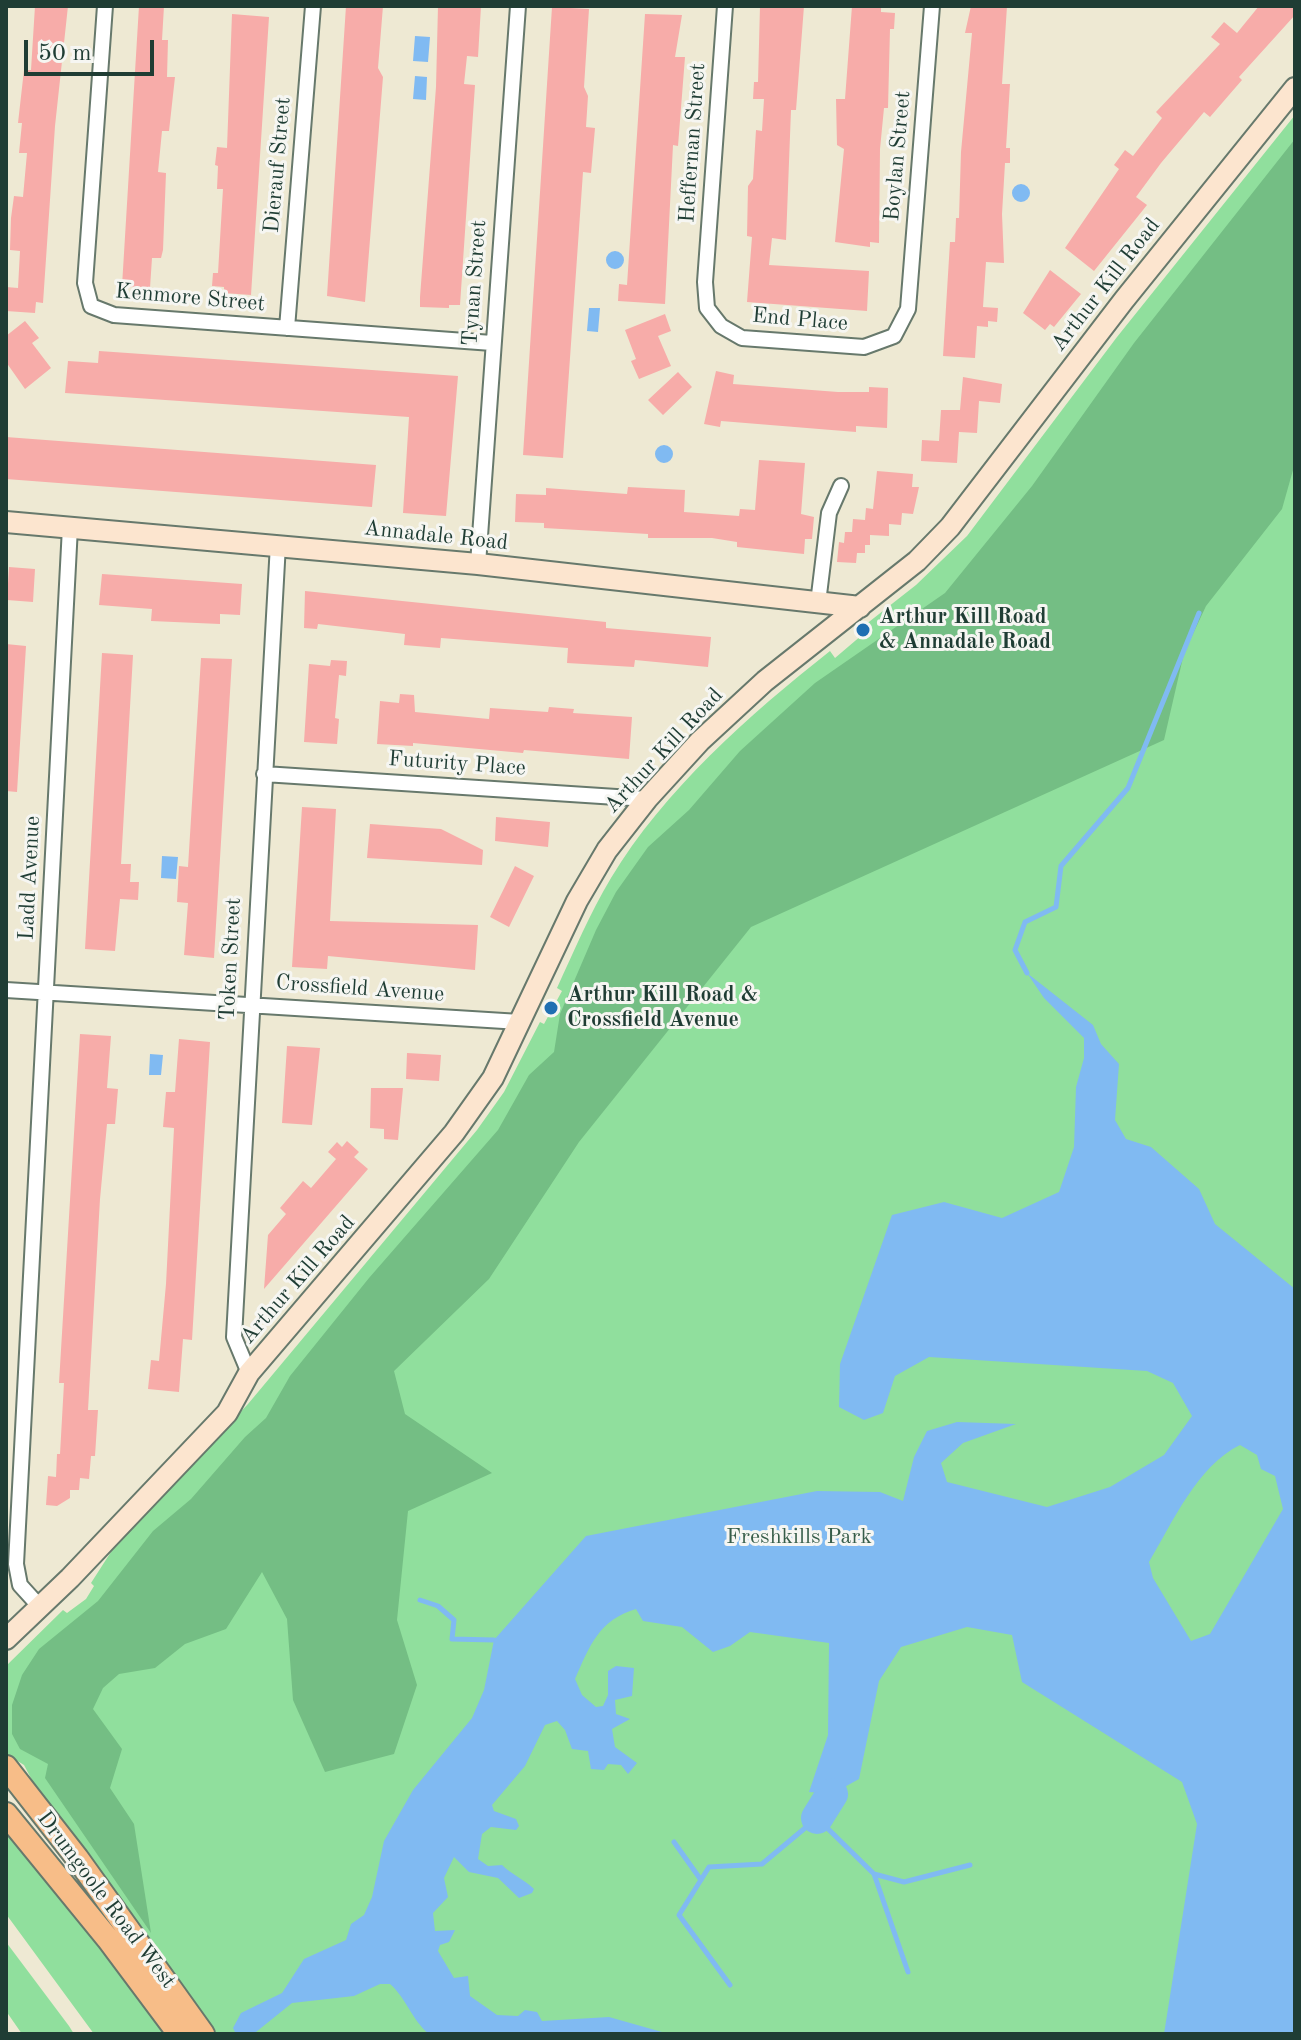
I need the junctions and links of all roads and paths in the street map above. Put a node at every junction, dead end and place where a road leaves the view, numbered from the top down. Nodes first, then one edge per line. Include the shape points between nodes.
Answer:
1 (105, 6) edge
2 (313, 6) edge
3 (518, 6) edge
4 (725, 6) edge
5 (932, 6) edge
6 (1295, 88) edge
7 (705, 282) joint
8 (908, 309) joint
9 (287, 328) junction
10 (492, 343) junction
11 (841, 486) dead end
12 (6, 522) edge
13 (70, 527) junction
14 (278, 544) junction
15 (478, 564) junction
16 (818, 603) junction
17 (860, 607) junction
18 (264, 774) junction
19 (647, 799) junction
20 (6, 990) edge
21 (46, 992) junction
22 (250, 1004) junction
23 (520, 1022) junction
24 (249, 1373) junction
25 (12, 1518) edge
26 (11, 1580) edge
27 (40, 1607) junction
28 (6, 1639) edge
29 (6, 1767) edge
30 (6, 1814) edge
31 (179, 2034) edge
32 (203, 2034) edge

1 - 9 street, Kenmore Street via 85,283 91,306 114,315
2 - 9 street, Dierauf Street
3 - 10 street, Tynan Street
4 - 7 street, Heffernan Street
5 - 8 street, Boylan Street
6 - 17 street, Arthur Kill Road via 950,527
7 - 8 street, End Place via 707,308 721,326 742,338 864,347 894,336
9 - 10 street, Kenmore Street
10 - 15 street, Tynan Street
11 - 16 street via 829,513
12 - 13 street, Annadale Road
13 - 14 street, Annadale Road
13 - 21 street, Ladd Avenue
14 - 15 street, Annadale Road
14 - 18 street, Token Street
15 - 16 street, Annadale Road
16 - 17 street, Annadale Road
17 - 19 street, Arthur Kill Road via 765,681
18 - 19 street, Futurity Place
18 - 22 street, Token Street
19 - 23 street, Arthur Kill Road via 607,850 577,901
20 - 21 street, Crossfield Avenue
21 - 22 street, Crossfield Avenue
21 - 25 street, Ladd Avenue
22 - 23 street, Crossfield Avenue
22 - 24 street, Token Street via 234,1337
23 - 24 street, Arthur Kill Road via 493,1078 454,1133
24 - 27 street, Arthur Kill Road via 227,1413
25 - 26 street, Ladd Avenue
26 - 27 street, Ladd Avenue
27 - 28 street, Arthur Kill Road
29 - 32 main road, Drumgoole Road West
30 - 31 main road, Drumgoole Road West

